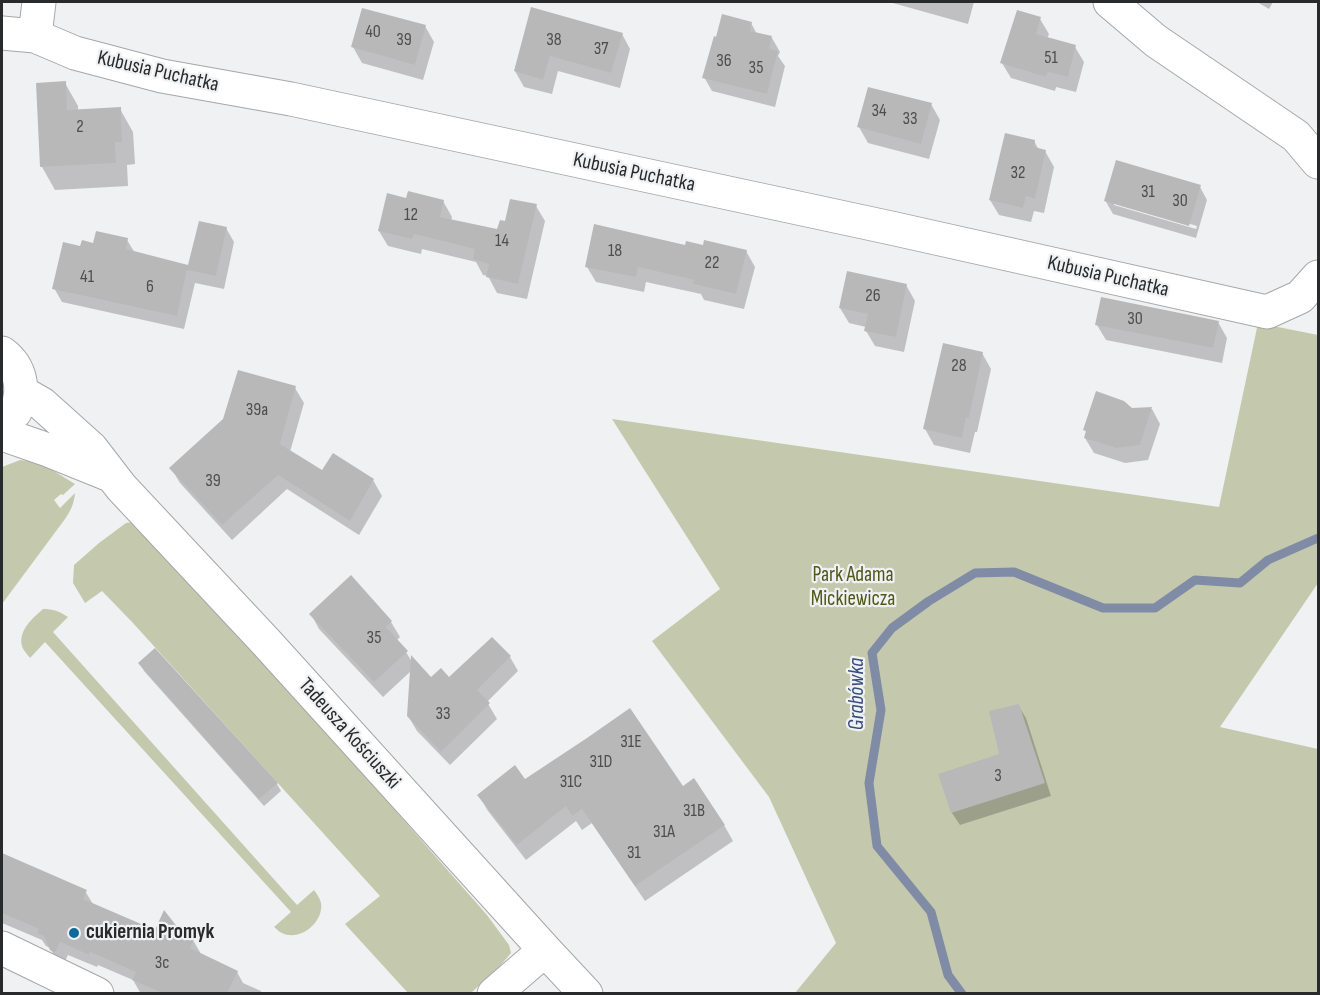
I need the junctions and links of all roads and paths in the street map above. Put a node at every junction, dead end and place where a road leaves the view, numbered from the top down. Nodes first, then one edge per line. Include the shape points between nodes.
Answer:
1 (39, 2) edge
2 (1110, 2) edge
3 (2, 33) edge
4 (35, 36) junction
5 (1318, 162) edge
6 (1318, 277) edge
7 (2, 352) edge
8 (21, 392) junction
9 (2, 426) edge
10 (2, 434) edge
11 (111, 476) junction
12 (2, 948) edge
13 (544, 950) junction
14 (97, 993) edge
15 (494, 993) edge
16 (586, 993) edge

1 - 4 street
2 - 5 street via 1156,41 1296,136
3 - 4 street, Kubusia Puchatka
4 - 6 street, Kubusia Puchatka via 75,53 162,76 291,99 1267,312 1300,297
7 - 8 street via 16,368
8 - 9 street via 13,415
8 - 11 street, Tadeusza Kościuszki via 66,424 91,448
10 - 11 street, Tadeusza Kościuszki
11 - 13 street, Tadeusza Kościuszki
12 - 14 street
13 - 15 street
13 - 16 street, Tadeusza Kościuszki

